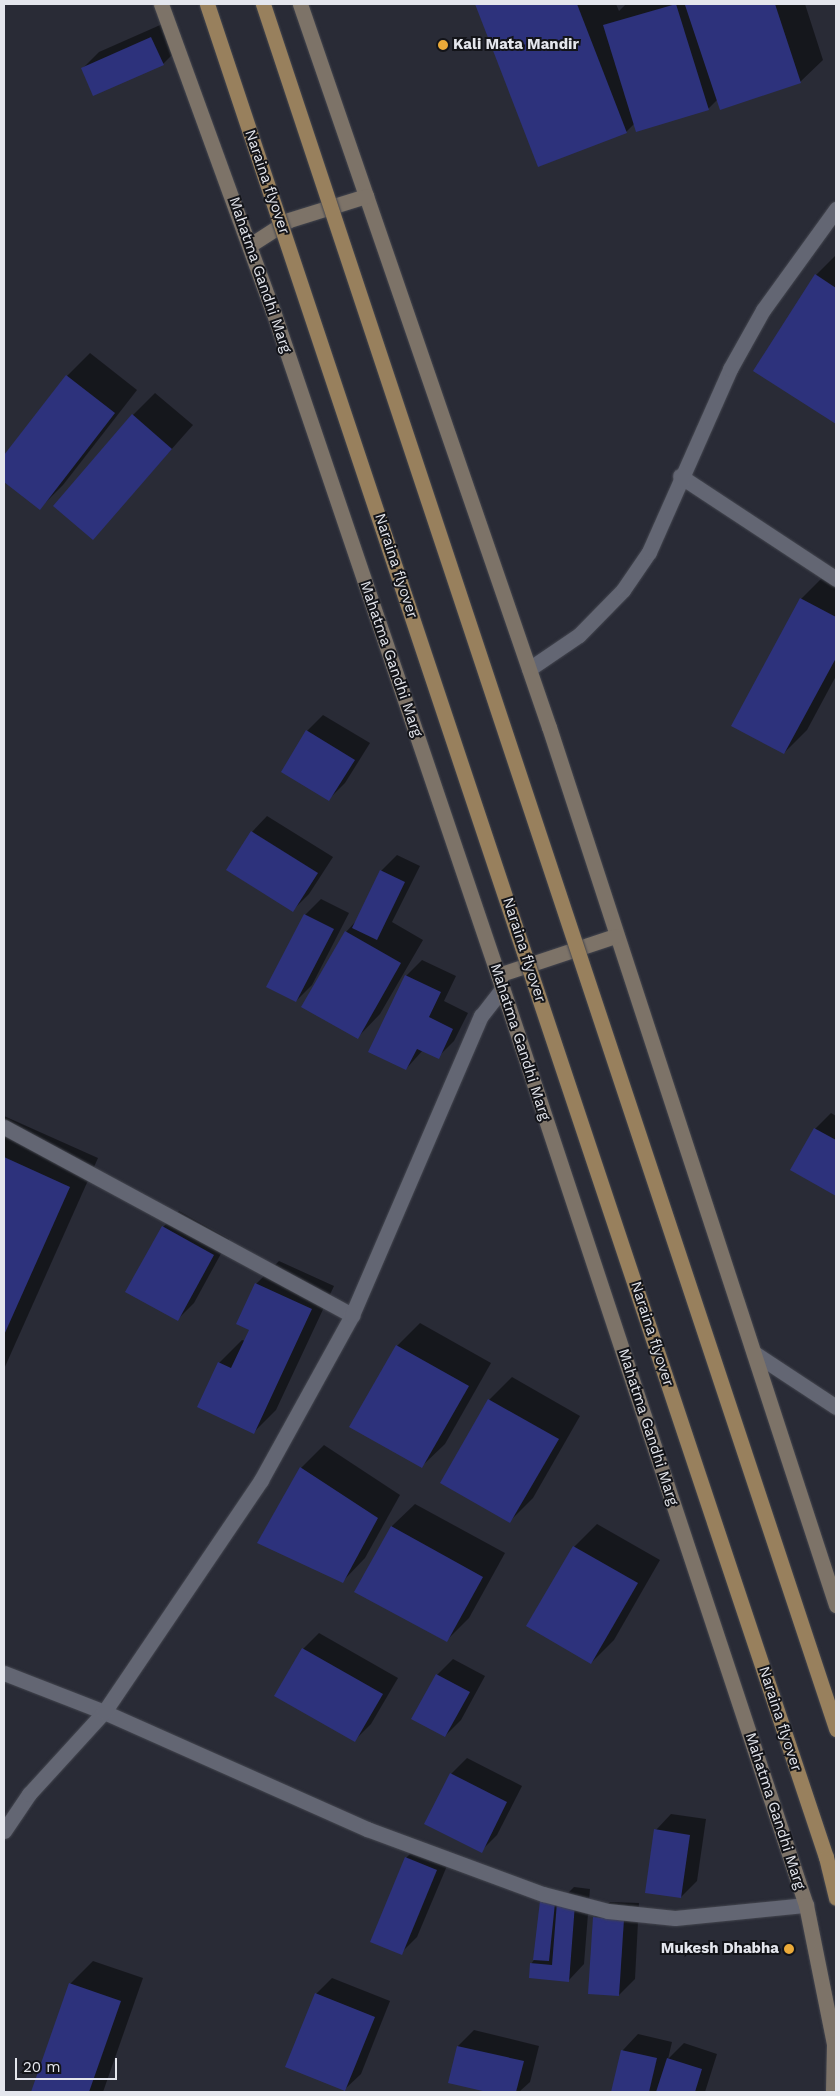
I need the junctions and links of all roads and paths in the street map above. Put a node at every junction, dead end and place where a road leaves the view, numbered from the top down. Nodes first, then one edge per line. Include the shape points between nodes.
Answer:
1 (161, 4) edge
2 (207, 4) edge
3 (264, 4) edge
4 (300, 4) edge
5 (366, 196) junction
6 (836, 209) edge
7 (250, 245) junction
8 (680, 476) junction
9 (836, 579) edge
10 (529, 669) junction
11 (615, 936) junction
12 (500, 982) junction
13 (4, 1127) edge
14 (352, 1315) junction
15 (754, 1352) junction
16 (836, 1407) edge
17 (836, 1605) edge
18 (4, 1673) edge
19 (104, 1712) junction
20 (836, 1729) edge
21 (4, 1832) edge
22 (836, 1898) edge
23 (806, 1905) junction
24 (833, 2092) edge

1 - 7 main road, Mahatma Gandhi Marg
2 - 22 main road, Naraina flyover, bridge via 820,1838
3 - 20 main road, bridge
4 - 5 main road
5 - 7 main road via 289,220
5 - 10 main road
6 - 8 street via 763,310 730,369
7 - 12 main road, Mahatma Gandhi Marg
8 - 9 street
8 - 10 street via 649,552 623,590 578,634
10 - 11 main road
11 - 12 main road
11 - 15 main road
12 - 14 street via 481,1016
12 - 23 main road, Mahatma Gandhi Marg
13 - 14 street
14 - 19 street via 262,1480
15 - 16 street
15 - 17 main road
18 - 19 street
19 - 21 street via 29,1794
19 - 23 street via 367,1830 542,1894 608,1911 675,1918
23 - 24 main road, Mahatma Gandhi Marg via 834,2044

